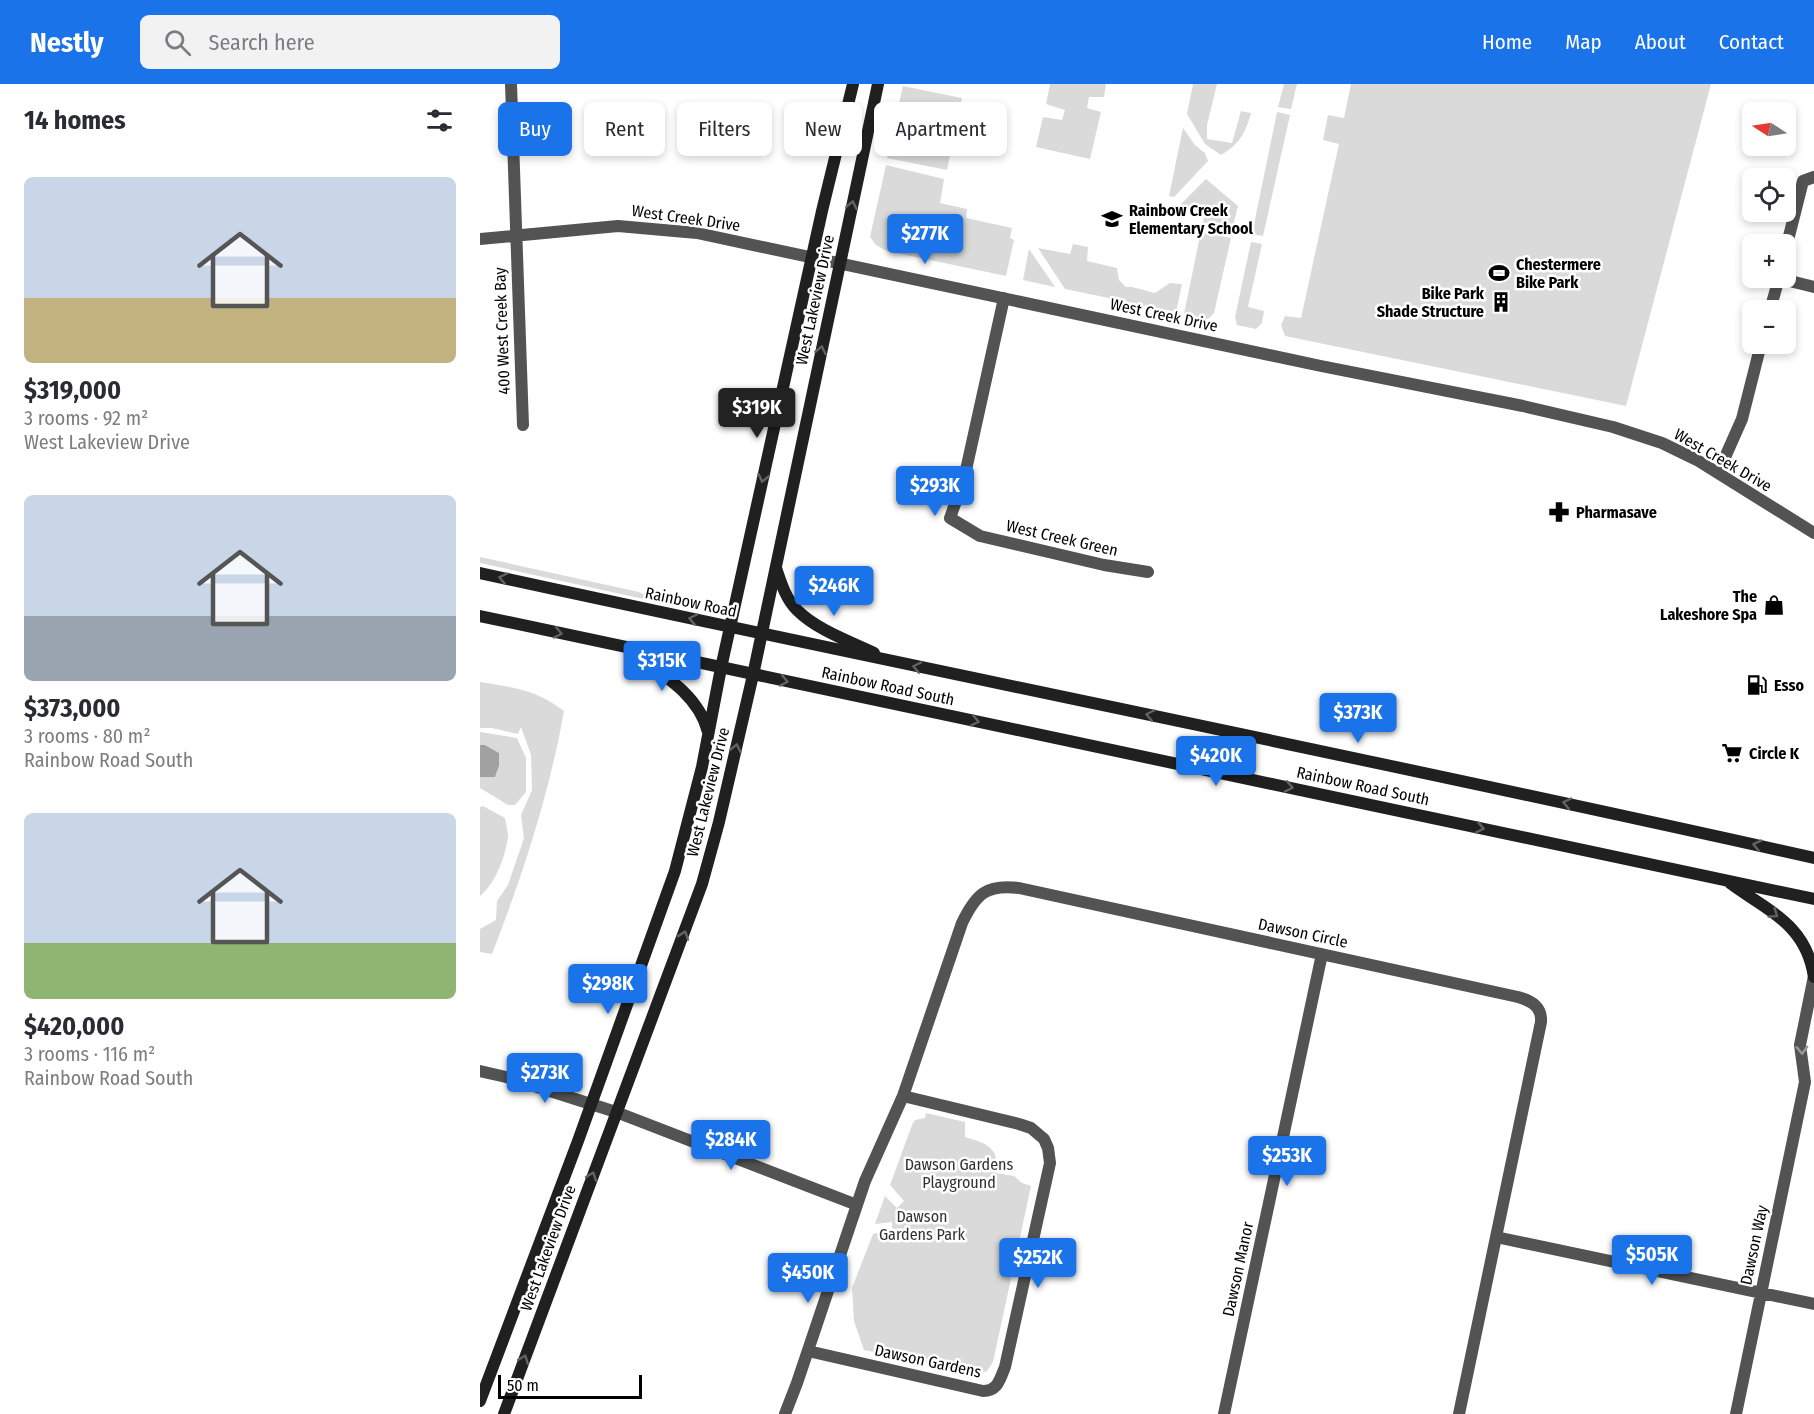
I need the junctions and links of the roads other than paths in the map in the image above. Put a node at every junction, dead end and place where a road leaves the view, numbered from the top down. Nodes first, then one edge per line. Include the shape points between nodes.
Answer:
1 (511, 84) edge
2 (853, 84) edge
3 (878, 84) edge
4 (1814, 177) edge
5 (1790, 234) edge
6 (515, 236) junction
7 (480, 239) edge
8 (813, 257) junction
9 (839, 262) junction
10 (1796, 282) edge
11 (1814, 287) edge
12 (1004, 298) junction
13 (1758, 354) edge
14 (523, 425) dead end
15 (1718, 473) junction
16 (1814, 534) edge
17 (776, 567) junction
18 (1148, 572) dead end
19 (480, 573) edge
20 (480, 616) edge
21 (730, 627) junction
22 (761, 634) junction
23 (624, 648) junction
24 (894, 662) junction
25 (721, 668) junction
26 (753, 675) junction
27 (708, 733) junction
28 (1814, 858) edge
29 (1727, 880) junction
30 (1814, 899) edge
31 (1322, 954) junction
32 (1814, 976) edge
33 (1814, 1070) edge
34 (480, 1071) edge
35 (1805, 1083) junction
36 (903, 1096) junction
37 (592, 1103) junction
38 (616, 1112) junction
39 (857, 1205) junction
40 (1496, 1237) junction
41 (1761, 1292) junction
42 (1814, 1304) edge
43 (808, 1351) junction
44 (480, 1401) edge
45 (504, 1414) edge
46 (785, 1414) edge
47 (1224, 1414) edge
48 (1460, 1414) edge
49 (1736, 1414) edge

1 - 6 street, 400 West Creek Bay
2 - 8 main road, West Lakeview Drive
9 -> 3 main road, West Lakeview Drive
4 - 5 street via 1803,181
6 - 7 street, West Creek Drive
6 - 8 street, West Creek Drive via 618,226 697,233
6 - 14 street, 400 West Creek Bay
8 - 9 street, West Creek Drive
8 -> 21 main road, West Lakeview Drive
9 - 12 street, West Creek Drive
17 -> 9 main road, West Lakeview Drive
10 - 11 street
12 - 15 street, West Creek Drive via 1613,427 1662,443
12 - 18 street, West Creek Green via 964,479 950,518 980,536
13 - 15 street via 1742,419
15 - 16 street, West Creek Drive
17 - 22 main road, West Lakeview Drive
17 - 24 main road via 797,609 823,628
21 -> 19 main road, Rainbow Road
20 -> 23 main road
21 - 22 main road, Rainbow Road
21 - 25 main road, West Lakeview Drive
22 - 24 main road, Rainbow Road
22 - 26 main road, West Lakeview Drive
23 - 25 main road, Rainbow Road South
23 - 27 main road via 682,690 700,711
28 -> 24 main road, Rainbow Road South via 1613,812
25 - 26 main road, Rainbow Road South
25 - 27 main road, West Lakeview Drive
26 -> 29 main road, Rainbow Road South
38 -> 26 main road, West Lakeview Drive via 702,884
27 - 37 main road, West Lakeview Drive via 675,871
29 - 30 main road, Rainbow Road South
29 -> 32 main road via 1797,934 1809,952
31 - 36 street, Dawson Circle via 1019,888 984,891 962,922
31 - 40 street, Dawson Circle via 1518,996 1529,1000 1542,1014
31 - 47 street, Dawson Manor
32 -> 35 street, Dawson Way via 1800,1045
33 - 35 street, Dawson Way
34 - 37 street
35 - 41 street, Dawson Way
36 - 39 street, Dawson Circle
36 - 43 street, Dawson Gardens via 1018,1124 1038,1133 1048,1148 1050,1163 1005,1367 995,1387 983,1391
37 - 38 street
37 - 44 main road, West Lakeview Drive
38 - 39 street
45 -> 38 main road, West Lakeview Drive
39 - 43 street, Dawson Circle
40 - 41 street
40 - 48 street, Dawson Circle
41 - 42 street
41 - 49 street, Dawson Way
43 - 46 street, Dawson Circle

